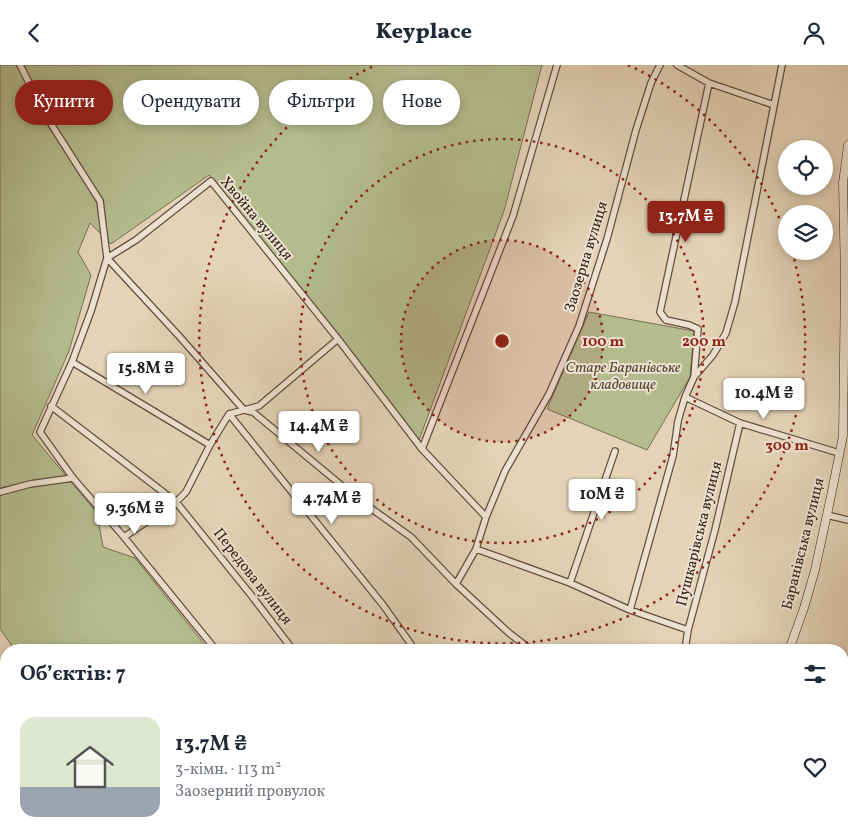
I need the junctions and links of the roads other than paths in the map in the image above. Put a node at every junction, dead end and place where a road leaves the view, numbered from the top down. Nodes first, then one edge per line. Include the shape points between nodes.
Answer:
1 (20, 65) edge
2 (557, 65) edge
3 (660, 65) edge
4 (677, 65) edge
5 (782, 65) edge
6 (709, 83) junction
7 (774, 105) junction
8 (848, 145) edge
9 (846, 232) edge
10 (107, 258) junction
11 (338, 339) junction
12 (72, 362) junction
13 (694, 377) junction
14 (685, 397) junction
15 (51, 406) junction
16 (244, 410) junction
17 (229, 414) junction
18 (740, 423) junction
19 (846, 437) edge
20 (210, 445) junction
21 (422, 449) junction
22 (615, 451) dead end
23 (839, 453) junction
24 (72, 478) junction
25 (0, 492) edge
26 (176, 502) junction
27 (827, 515) junction
28 (486, 517) junction
29 (848, 520) edge
30 (124, 537) junction
31 (476, 549) junction
32 (570, 583) junction
33 (456, 584) junction
34 (630, 610) junction
35 (688, 630) junction
36 (211, 644) edge
37 (288, 644) edge
38 (411, 644) edge
39 (524, 644) edge
40 (686, 644) edge
41 (791, 644) edge

1 - 10 street via 46,116 100,201
2 - 21 street via 513,215
3 - 28 street, Заозерна вулиця via 636,130 580,326 549,394 505,471
4 - 6 street
5 - 7 street
6 - 7 street
6 - 13 street via 660,312 666,320 698,329
7 - 13 street via 726,333
8 - 9 main road, Баранівська вулиця via 844,183
9 - 19 main road, Баранівська вулиця
10 - 11 street, Хвойна вулиця via 136,240 211,181
10 - 12 street
10 - 16 street
11 - 16 street via 259,406
11 - 21 street, Хвойна вулиця
12 - 15 street
12 - 20 street
13 - 14 street
14 - 18 street
14 - 34 street via 673,456
15 - 24 street via 40,432
15 - 26 street, Передова вулиця
16 - 17 street
16 - 33 street via 253,412 358,499 411,537
17 - 20 street
17 - 38 street
18 - 23 street
18 - 35 street, Пушкарівська вулиця
19 - 23 main road, Баранівська вулиця
20 - 26 street via 186,492
21 - 28 street, Хвойна вулиця
22 - 32 street
23 - 27 main road, Баранівська вулиця
24 - 25 street
24 - 30 street
26 - 30 street
26 - 37 street, Передова вулиця
27 - 29 street
27 - 41 main road, Баранівська вулиця via 815,570
28 - 31 street, Заозерна вулиця
30 - 36 street
31 - 32 street
31 - 33 street, Заозерна вулиця
32 - 34 street
33 - 39 street
34 - 35 street
35 - 40 street, Пушкарівська вулиця

